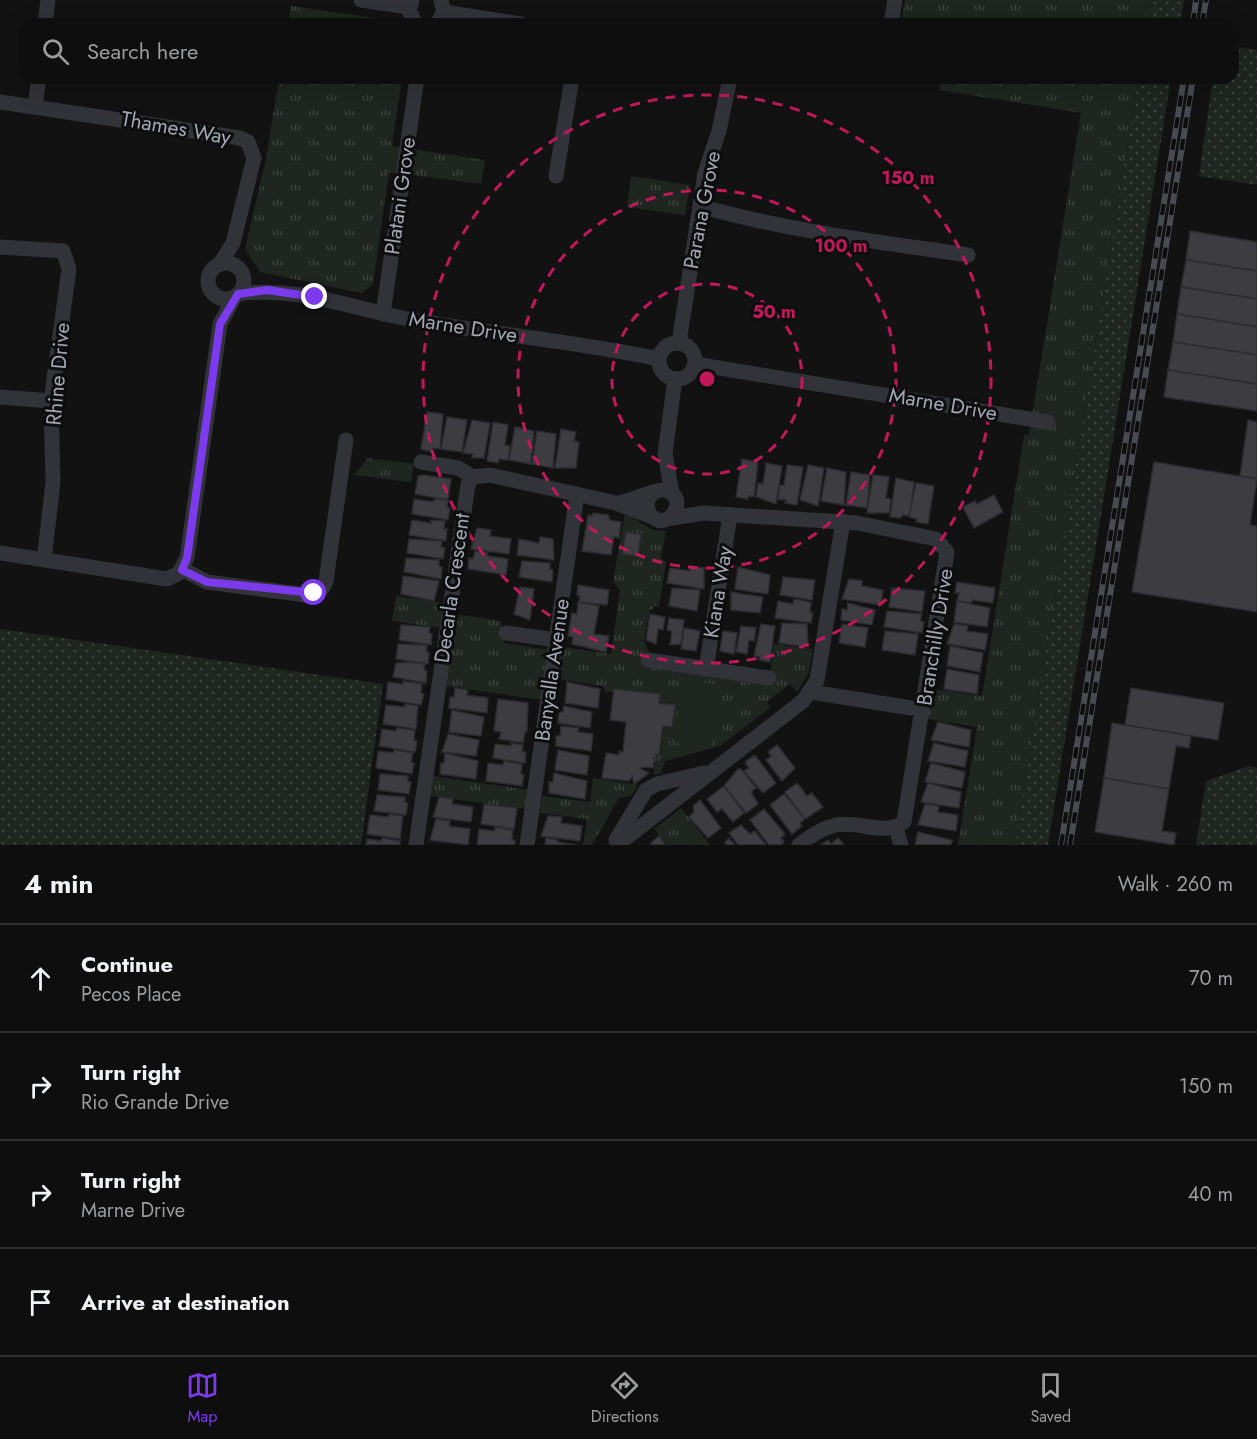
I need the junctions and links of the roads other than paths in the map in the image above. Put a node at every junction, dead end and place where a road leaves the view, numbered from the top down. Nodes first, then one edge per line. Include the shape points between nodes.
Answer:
1 (48, 0) edge
2 (361, 0) edge
3 (895, 0) edge
4 (410, 4) edge
5 (441, 12) edge
6 (46, 18) edge
7 (481, 18) edge
8 (892, 18) edge
9 (38, 84) edge
10 (416, 84) edge
11 (572, 84) edge
12 (729, 84) edge
13 (0, 102) edge
14 (35, 106) junction
15 (556, 176) dead end
16 (700, 206) junction
17 (233, 243) junction
18 (0, 247) edge
19 (968, 255) dead end
20 (220, 264) junction
21 (239, 271) junction
22 (267, 290) junction
23 (212, 293) junction
24 (236, 296) junction
25 (383, 314) junction
26 (220, 324) junction
27 (679, 343) junction
28 (659, 359) junction
29 (695, 364) junction
30 (675, 379) junction
31 (0, 397) edge
32 (51, 401) junction
33 (1048, 422) dead end
34 (346, 440) dead end
35 (665, 453) junction
36 (421, 462) dead end
37 (473, 477) junction
38 (653, 493) junction
39 (577, 494) junction
40 (673, 496) junction
41 (616, 503) junction
42 (704, 513) junction
43 (730, 515) junction
44 (650, 516) junction
45 (672, 518) junction
46 (843, 521) junction
47 (0, 554) edge
48 (44, 560) junction
49 (182, 570) junction
50 (513, 638) dead end
51 (557, 640) junction
52 (648, 660) dead end
53 (706, 669) junction
54 (769, 678) dead end
55 (811, 692) junction
56 (911, 708) dead end
57 (713, 771) junction
58 (666, 784) junction
59 (678, 798) junction
60 (896, 828) junction
61 (416, 845) edge
62 (527, 845) edge
63 (615, 845) edge
64 (799, 845) edge
65 (901, 845) edge

1 - 6 street
2 - 4 street
3 - 8 street
5 - 7 street
9 - 14 street
10 - 25 street, Platani Grove
11 - 15 street
12 - 16 street, Parana Grove
13 - 14 street, Thames Way
14 - 17 street, Thames Way via 248,142 254,157
16 - 19 street via 802,230
16 - 27 street, Parana Grove
17 - 20 street, Thames Way
17 - 21 street, Thames Way
18 - 32 street, Rhine Drive via 63,251 68,260
20 - 21 street via 229,264
20 - 23 street via 209,275
21 - 22 street, Marne Drive
21 - 24 street via 244,285
22 - 24 street, Marne Drive
22 - 25 street, Marne Drive
23 - 24 street via 222,299
23 - 26 street
24 - 26 street
25 - 28 street, Marne Drive
26 - 49 street via 187,558
27 - 28 street via 664,349
27 - 29 street via 690,348
28 - 30 street via 665,375
29 - 30 street via 690,374
29 - 33 street, Marne Drive
30 - 35 street
31 - 32 street
32 - 48 street, Rhine Drive via 53,482
34 - 49 street via 322,589 306,595 207,582
35 - 38 street
35 - 40 street
36 - 37 street via 458,468
37 - 39 street via 490,475
37 - 61 street, Decarla Crescent via 465,493
38 - 40 street via 663,490
38 - 41 street
38 - 44 street via 646,507
39 - 41 street
39 - 51 street, Banyalla Avenue
40 - 42 street, Branchilly Drive
40 - 45 street via 677,510
41 - 44 street
42 - 43 street, Branchilly Drive
42 - 45 street, Branchilly Drive
43 - 46 street, Branchilly Drive
43 - 53 street, Kiana Way
44 - 45 street via 660,521
46 - 55 street via 820,667
46 - 60 street, Branchilly Drive via 936,539 947,552 908,812
47 - 48 street
48 - 49 street via 167,579
50 - 51 street
51 - 62 street, Banyalla Avenue
52 - 53 street
53 - 54 street
55 - 56 street
55 - 57 street
57 - 58 street
57 - 59 street
58 - 59 street via 677,788
58 - 63 street via 646,790
59 - 63 street
60 - 64 street via 836,825
60 - 65 street

